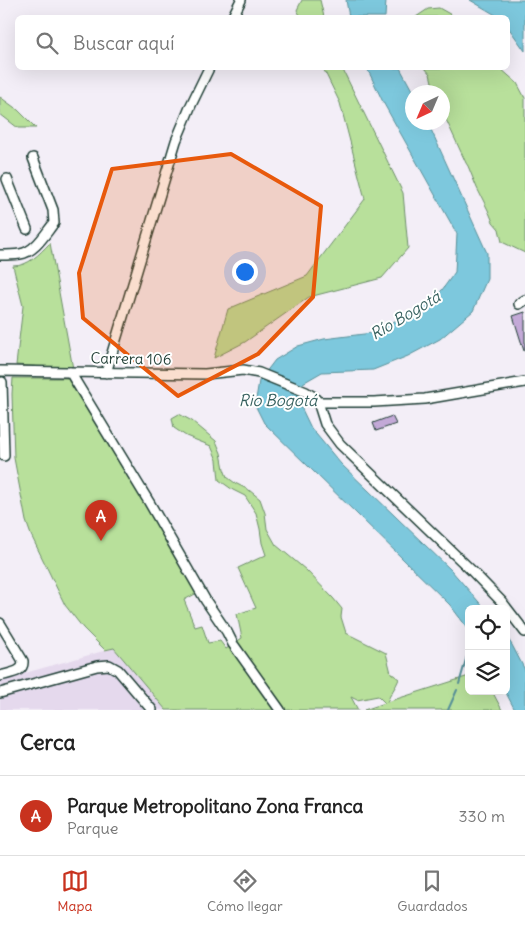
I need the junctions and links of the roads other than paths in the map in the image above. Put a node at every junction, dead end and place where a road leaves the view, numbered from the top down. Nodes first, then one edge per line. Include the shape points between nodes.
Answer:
1 (241, 0) edge
2 (234, 15) edge
3 (208, 70) edge
4 (32, 158) dead end
5 (7, 179) dead end
6 (27, 229) dead end
7 (0, 255) edge
8 (1, 371) edge
9 (70, 372) junction
10 (106, 373) junction
11 (1, 382) edge
12 (525, 382) edge
13 (318, 402) junction
14 (4, 456) dead end
15 (525, 617) edge
16 (514, 618) junction
17 (0, 623) edge
18 (525, 632) edge
19 (0, 676) edge
20 (0, 693) edge
21 (152, 710) edge
22 (280, 710) edge

1 - 2 street
3 - 10 street via 176,141
4 - 7 street via 53,210 54,222 34,247 22,254
5 - 6 street
8 - 9 street, Carrera 106
8 - 11 street
9 - 10 street, Carrera 106
9 - 22 street via 206,601
10 - 13 street, Carrera 106 via 206,374 243,370 306,392
11 - 14 street
12 - 13 street via 424,399
13 - 16 street via 325,424 340,444 472,571
15 - 16 street
16 - 18 street
17 - 19 street via 23,661 19,670
20 - 21 street via 109,665 118,670

